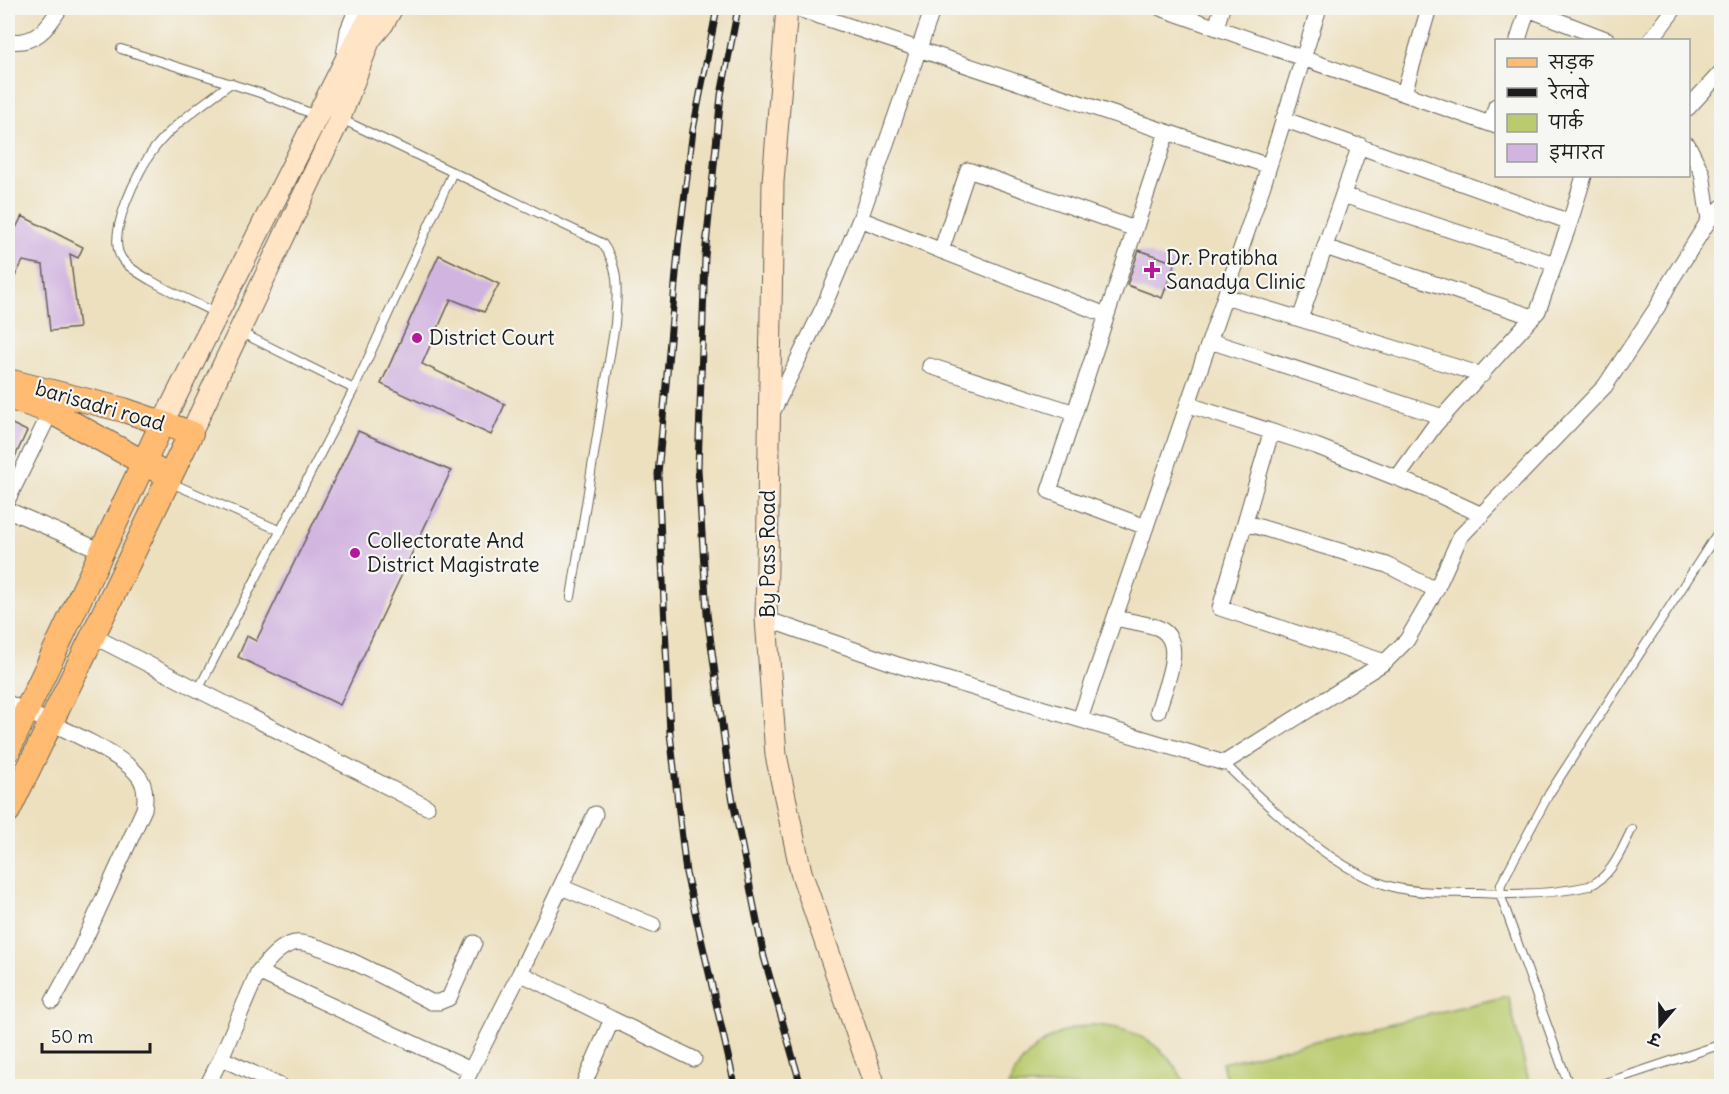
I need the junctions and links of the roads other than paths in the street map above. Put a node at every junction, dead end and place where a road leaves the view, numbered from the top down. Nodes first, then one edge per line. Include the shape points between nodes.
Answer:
1 (60, 8) edge
2 (357, 8) edge
3 (375, 8) edge
4 (382, 8) edge
5 (392, 8) edge
6 (787, 8) edge
7 (795, 8) edge
8 (933, 8) edge
9 (1160, 8) edge
10 (1222, 8) edge
11 (1319, 8) edge
12 (1429, 8) edge
13 (1528, 8) edge
14 (1675, 8) edge
15 (1216, 27) junction
16 (1518, 39) edge
17 (1606, 39) edge
18 (1652, 39) edge
19 (8, 41) edge
20 (368, 42) junction
21 (120, 49) dead end
22 (919, 49) junction
23 (1303, 57) junction
24 (344, 63) junction
25 (1722, 71) edge
26 (231, 83) junction
27 (1404, 93) junction
28 (1690, 107) edge
29 (318, 116) junction
30 (340, 118) junction
31 (1283, 119) junction
32 (1494, 124) edge
33 (1167, 132) junction
34 (1360, 145) junction
35 (1690, 147) edge
36 (1269, 166) junction
37 (453, 172) junction
38 (1584, 177) edge
39 (1343, 195) junction
40 (278, 196) junction
41 (299, 206) junction
42 (1722, 207) edge
43 (860, 219) junction
44 (1709, 220) junction
45 (1570, 222) junction
46 (1135, 229) junction
47 (1325, 247) junction
48 (941, 251) junction
49 (1555, 264) junction
50 (1225, 296) junction
51 (219, 315) junction
52 (1106, 315) junction
53 (1533, 317) junction
54 (1300, 319) junction
55 (240, 332) junction
56 (1210, 341) junction
57 (930, 366) dead end
58 (1482, 375) junction
59 (354, 389) junction
60 (11, 392) edge
61 (55, 403) junction
62 (1189, 405) junction
63 (1074, 413) junction
64 (1443, 417) junction
65 (769, 419) junction
66 (162, 424) junction
67 (1271, 433) junction
68 (191, 434) junction
69 (144, 464) junction
70 (1397, 478) junction
71 (169, 479) junction
72 (8, 499) edge
73 (8, 510) edge
74 (1482, 515) junction
75 (1246, 523) junction
76 (1722, 526) edge
77 (1146, 527) junction
78 (281, 531) junction
79 (102, 551) junction
80 (1436, 590) junction
81 (571, 597) dead end
82 (1115, 618) junction
83 (766, 619) junction
84 (93, 636) junction
85 (1385, 662) junction
86 (198, 690) junction
87 (16, 707) edge
88 (1158, 711) dead end
89 (1080, 719) junction
90 (49, 724) junction
91 (8, 750) edge
92 (1224, 764) junction
93 (427, 807) dead end
94 (8, 811) edge
95 (595, 814) dead end
96 (1632, 829) dead end
97 (561, 887) junction
98 (1500, 894) junction
99 (653, 925) dead end
100 (474, 943) dead end
101 (258, 972) junction
102 (520, 973) junction
103 (53, 1001) dead end
104 (612, 1019) junction
105 (1722, 1044) edge
106 (220, 1058) junction
107 (694, 1059) dead end
108 (471, 1070) junction
109 (207, 1086) edge
110 (280, 1086) edge
111 (463, 1086) edge
112 (583, 1086) edge
113 (874, 1086) edge
114 (1569, 1086) edge
115 (1596, 1086) edge

1 - 19 street via 36,38
2 - 24 street via 348,30
3 - 24 street
4 - 20 street
5 - 20 street
6 - 65 street, By Pass Road via 773,182
7 - 22 street
8 - 22 street
9 - 15 street
10 - 15 street
11 - 23 street
12 - 27 street
13 - 16 street
13 - 17 street
14 - 18 street
15 - 23 street
20 - 30 street
21 - 26 lane
22 - 33 street
22 - 43 street
23 - 27 street
23 - 31 street
24 - 29 street
25 - 28 street
26 - 29 lane
26 - 51 lane via 154,149 128,199 115,240 122,260 136,271
27 - 32 street
29 - 40 street
30 - 37 lane
30 - 41 street
31 - 34 street
31 - 36 street
33 - 36 street
33 - 46 street
34 - 39 street
34 - 45 street
35 - 44 street via 1702,173
36 - 50 street
37 - 59 lane
37 - 81 lane via 602,243 612,257 617,293 615,324
38 - 45 street
39 - 47 street
39 - 49 street
40 - 41 street
40 - 51 street
41 - 55 street
42 - 44 street
43 - 48 street
43 - 65 street via 824,306
44 - 74 street via 1605,386
45 - 49 street
46 - 48 street via 968,170
46 - 52 street
47 - 53 street
47 - 54 street
48 - 52 street
49 - 53 street
50 - 54 street
50 - 56 street
51 - 66 street
52 - 63 street
53 - 58 street
54 - 58 street
55 - 59 lane
55 - 68 street
56 - 62 street
56 - 64 street
57 - 63 street
58 - 64 street
59 - 78 lane
60 - 61 main road, barisadri road
61 - 66 main road, barisadri road via 124,410
61 - 69 main road
61 - 72 street
62 - 67 street
62 - 77 street
63 - 77 street via 1049,491
64 - 70 street
65 - 83 street, By Pass Road
66 - 68 main road, barisadri road
66 - 69 main road
67 - 70 street
67 - 75 street
68 - 71 main road
69 - 71 main road
69 - 79 main road
70 - 74 street
71 - 78 lane
71 - 84 main road
73 - 79 street
74 - 80 street via 1461,537
75 - 80 street via 1387,565
75 - 85 street via 1220,608
76 - 98 lane via 1549,794 1503,876
77 - 82 street
78 - 86 lane
79 - 87 main road
80 - 85 street via 1407,640
82 - 88 street via 1157,628 1172,639 1174,651
82 - 89 street
83 - 89 street via 898,665
83 - 113 street, By Pass Road via 776,755 801,872
84 - 86 street
84 - 90 main road
85 - 92 street
86 - 93 street
87 - 90 street
87 - 91 main road
89 - 92 street
90 - 94 main road
90 - 103 street via 114,755 137,773 146,795 144,809
92 - 98 lane via 1272,810 1326,853 1374,881 1414,891
95 - 97 street
96 - 98 lane via 1598,883 1579,889
97 - 99 street
97 - 102 street
98 - 114 lane
100 - 101 street via 449,998 439,1002 431,1002 308,942 285,946
101 - 106 street
101 - 108 street
102 - 104 street
102 - 108 street
104 - 107 street
104 - 112 street
105 - 115 lane
106 - 109 street
106 - 110 street
108 - 111 street

